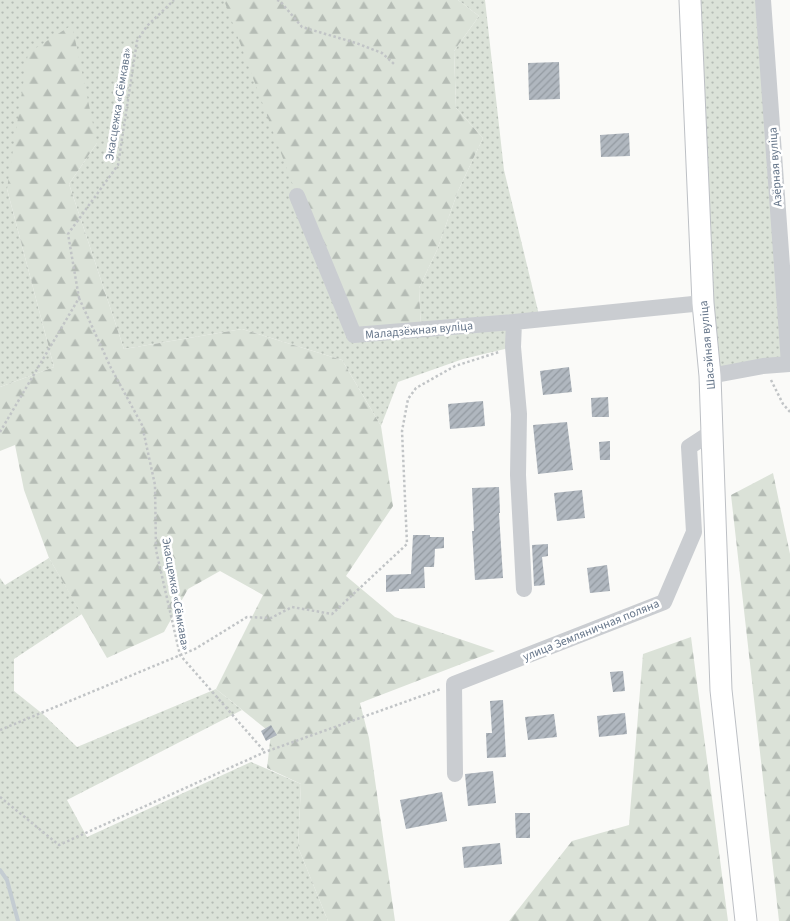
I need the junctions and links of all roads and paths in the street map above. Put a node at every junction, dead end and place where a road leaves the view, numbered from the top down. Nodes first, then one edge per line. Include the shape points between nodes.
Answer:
1 (174, 0) edge
2 (277, 0) edge
3 (690, 0) edge
4 (763, 0) edge
5 (394, 64) dead end
6 (297, 196) dead end
7 (79, 298) junction
8 (703, 303) junction
9 (514, 322) junction
10 (513, 347) junction
11 (790, 364) edge
12 (763, 366) junction
13 (710, 376) junction
14 (790, 412) edge
15 (0, 432) edge
16 (712, 432) junction
17 (524, 589) dead end
18 (180, 655) junction
19 (454, 684) junction
20 (0, 730) edge
21 (265, 752) junction
22 (456, 774) dead end
23 (0, 797) edge
24 (746, 921) edge

1 - 7 path, Экасцежка «Сёмкава» via 147,26 137,41 118,165 68,234
2 - 5 path via 302,27 382,53
3 - 8 main road, Шасэйная вуліца
4 - 11 street, Азёрная вуліца
6 - 9 street, Маладзёжная вуліца via 354,336
7 - 15 path
7 - 18 path, Экасцежка «Сёмкава» via 142,425 155,485 156,550
8 - 9 street, Маладзёжная вуліца
8 - 13 main road, Шасэйная вуліца
9 - 10 street
10 - 17 street via 519,414 518,475
10 - 18 path via 454,366 416,388 408,399 402,432 407,544 332,614 292,607 271,618 247,617
11 - 12 street
12 - 13 street
12 - 14 path
13 - 16 main road, Шасэйная вуліца
16 - 19 street, улица Земляничная поляна via 689,446 694,532 664,602
16 - 24 main road, Шасэйная вуліца via 721,690
18 - 20 path, Экасцежка «Сёмкава»
18 - 21 path
19 - 21 path
19 - 22 street
21 - 23 path via 58,846

